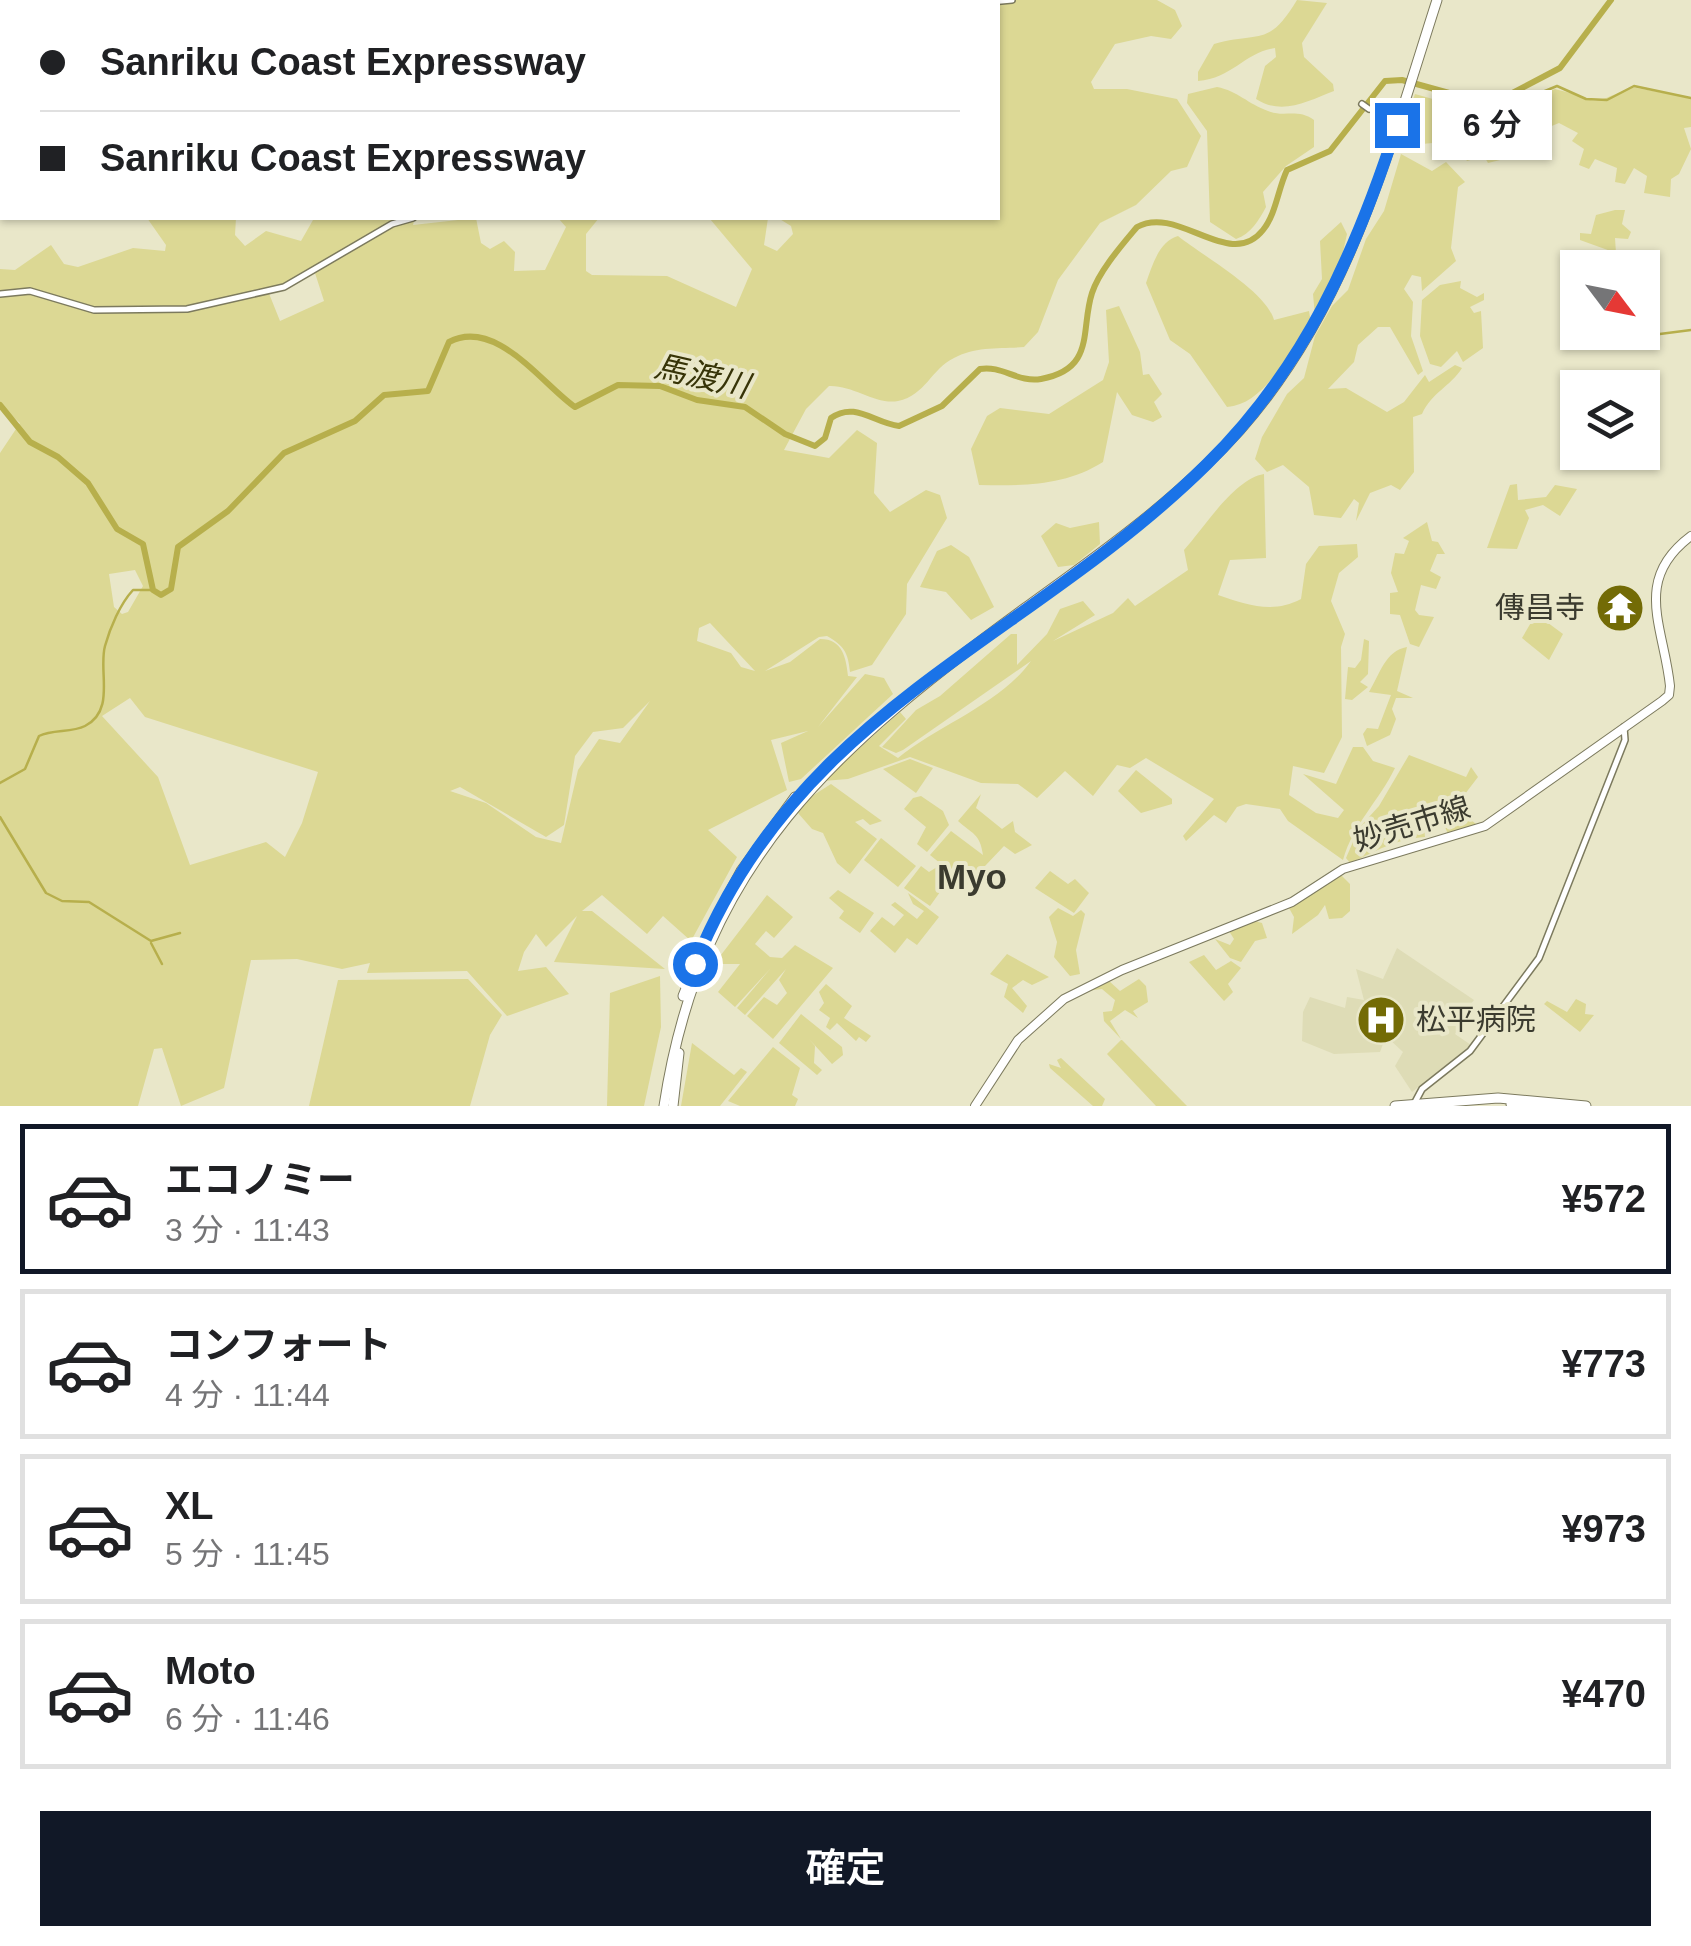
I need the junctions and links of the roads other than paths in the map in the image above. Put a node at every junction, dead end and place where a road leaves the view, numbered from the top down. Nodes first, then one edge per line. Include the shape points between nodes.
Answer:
1 (1437, 0) edge
2 (1362, 104) dead end
3 (1369, 109) dead end
4 (406, 220) edge
5 (0, 294) edge
6 (1691, 536) edge
7 (912, 692) junction
8 (1624, 727) junction
9 (696, 978) junction
10 (1414, 1104) edge
11 (661, 1106) edge
12 (672, 1106) edge
13 (975, 1106) edge
14 (1394, 1106) edge
15 (1443, 1106) edge
16 (1538, 1106) edge
17 (1586, 1106) edge

1 - 7 highway via 1362,229 1322,313 1242,427 1184,486
2 - 3 street
4 - 5 street via 284,287 187,309 94,310 30,291
6 - 8 main road, 妙売市線 via 1664,559 1655,610 1669,695
7 - 9 highway via 850,746 790,813 738,888
7 - 11 highway via 814,775 741,872 687,984
8 - 10 street via 1625,740 1539,958 1470,1051 1422,1088
8 - 13 main road, 妙売市線 via 1486,826 1364,861 1292,902 1081,989 1018,1040
9 - 11 highway
9 - 12 highway
10 - 14 highway
10 - 17 highway via 1498,1098
15 - 16 highway

